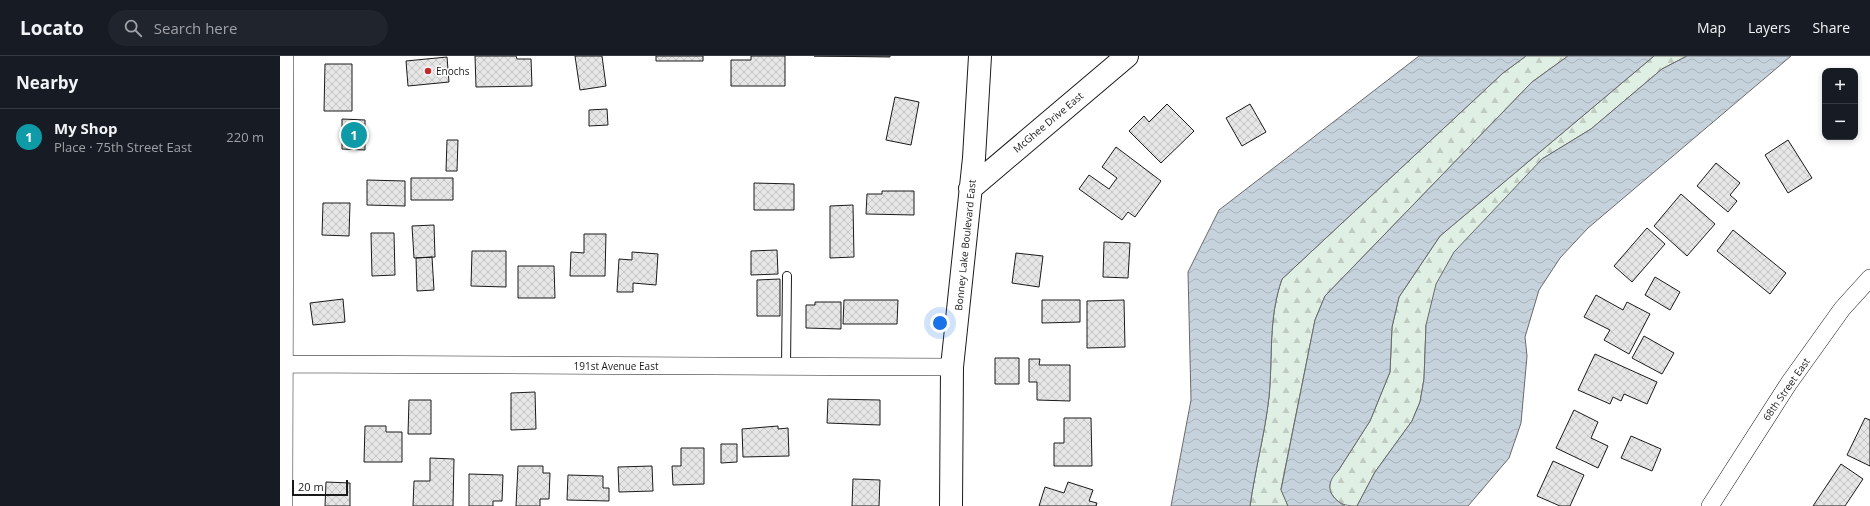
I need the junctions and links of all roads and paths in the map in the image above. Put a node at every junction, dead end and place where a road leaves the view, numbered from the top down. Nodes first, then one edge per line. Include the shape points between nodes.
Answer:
1 (285, 56) edge
2 (980, 56) edge
3 (1127, 56) edge
4 (970, 189) junction
5 (787, 276) dead end
6 (1870, 278) edge
7 (282, 364) edge
8 (786, 366) junction
9 (952, 367) junction
10 (284, 506) edge
11 (951, 506) edge
12 (1710, 506) edge

1 - 7 street
2 - 4 street, Bonney Lake Boulevard East
3 - 4 street, McGhee Drive East
4 - 9 street, Bonney Lake Boulevard East
5 - 8 lane
6 - 12 street, 68th Street East via 1842,309 1789,383
7 - 8 street, 191st Avenue East
7 - 10 street
8 - 9 street, 191st Avenue East
9 - 11 street, Bonney Lake Boulevard East

